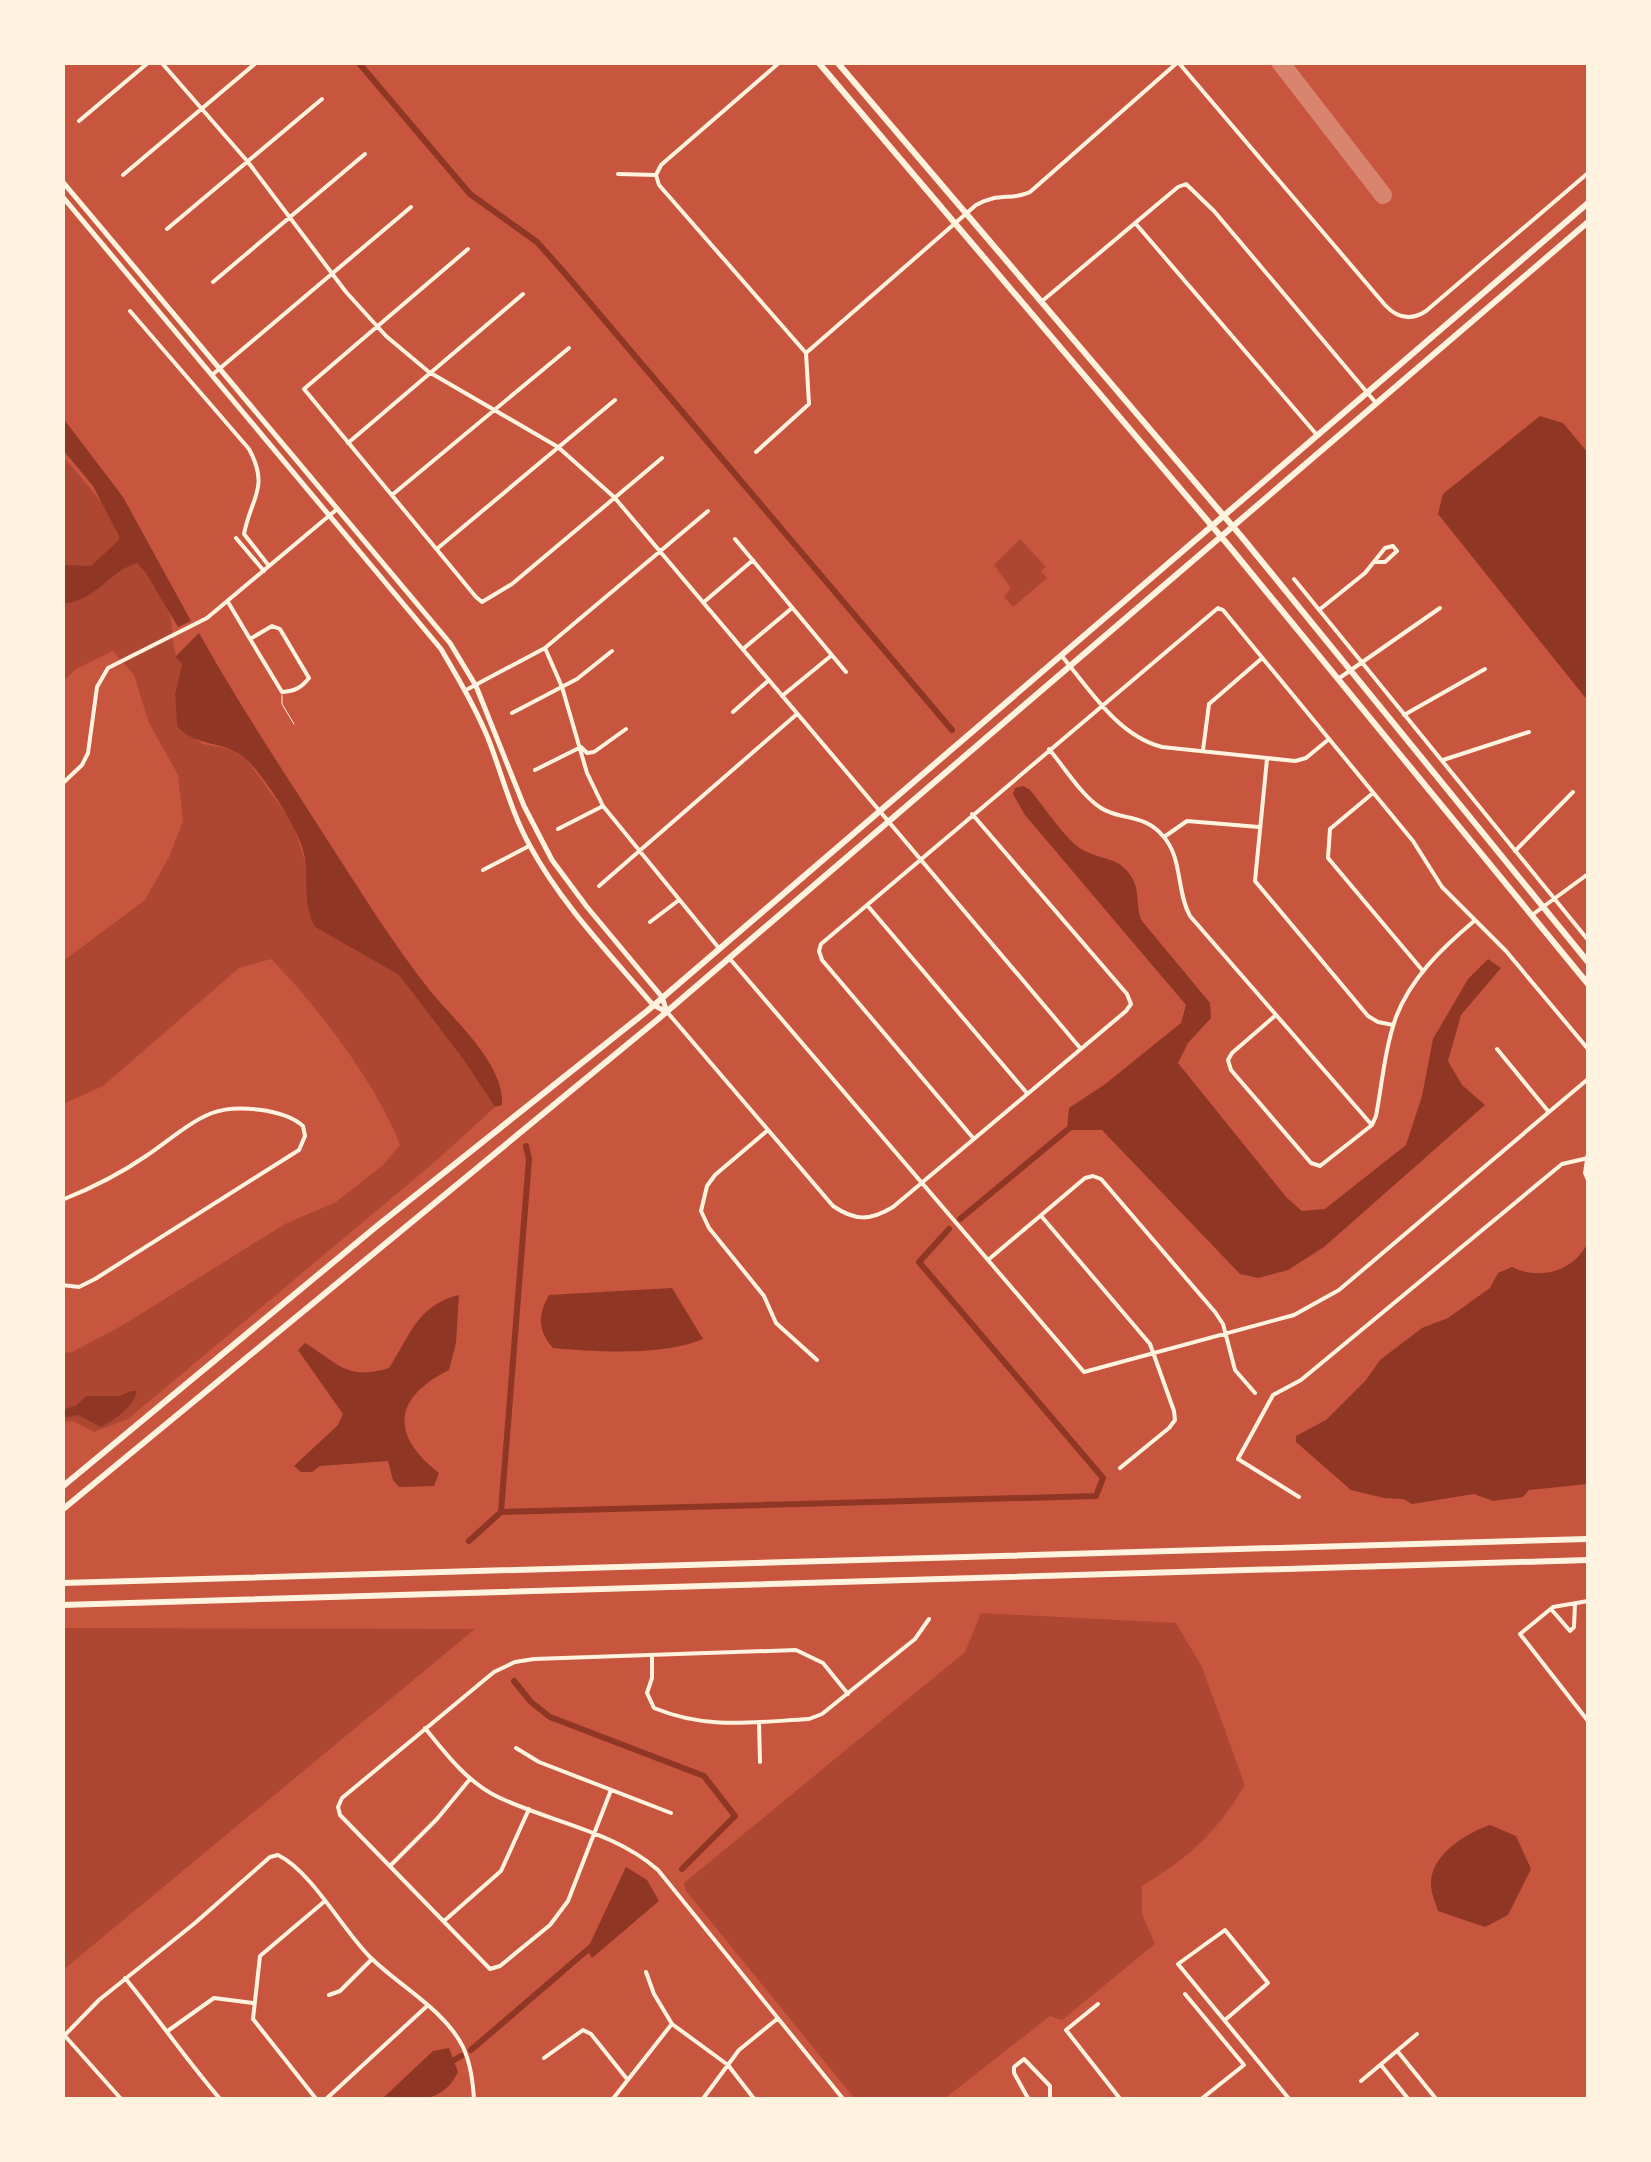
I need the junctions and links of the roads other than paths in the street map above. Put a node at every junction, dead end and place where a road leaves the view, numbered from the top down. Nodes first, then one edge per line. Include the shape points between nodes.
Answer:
1 (149, 62) edge
2 (161, 62) edge
3 (257, 62) edge
4 (780, 62) edge
5 (818, 62) edge
6 (837, 62) edge
7 (1178, 62) edge
8 (322, 99) dead end
9 (201, 110) junction
10 (78, 121) dead end
11 (365, 154) dead end
12 (248, 162) junction
13 (1588, 173) edge
14 (618, 174) dead end
15 (123, 175) dead end
16 (656, 176) junction
17 (62, 181) edge
18 (62, 196) edge
19 (1588, 203) edge
20 (411, 207) dead end
21 (964, 215) junction
22 (292, 216) junction
23 (1588, 222) edge
24 (955, 224) junction
25 (1136, 224) junction
26 (168, 229) dead end
27 (468, 249) dead end
28 (332, 274) junction
29 (212, 282) dead end
30 (524, 294) dead end
31 (1041, 302) junction
32 (130, 311) dead end
33 (376, 326) junction
34 (569, 348) dead end
35 (806, 353) junction
36 (220, 368) junction
37 (429, 372) junction
38 (212, 375) junction
39 (1367, 392) junction
40 (614, 400) dead end
41 (1376, 403) junction
42 (494, 410) junction
43 (1317, 435) junction
44 (348, 443) junction
45 (558, 447) junction
46 (756, 452) dead end
47 (662, 458) dead end
48 (392, 496) junction
49 (614, 498) junction
50 (339, 508) junction
51 (708, 511) dead end
52 (330, 515) junction
53 (1224, 517) junction
54 (1232, 526) junction
55 (1212, 527) junction
56 (1220, 536) junction
57 (236, 538) dead end
58 (735, 539) dead end
59 (436, 550) junction
60 (661, 552) junction
61 (753, 560) junction
62 (1376, 562) dead end
63 (269, 566) junction
64 (264, 571) junction
65 (1294, 579) dead end
66 (228, 602) junction
67 (704, 602) junction
68 (792, 608) junction
69 (1440, 608) dead end
70 (1319, 610) junction
71 (250, 639) junction
72 (545, 648) junction
73 (743, 648) junction
74 (612, 650) dead end
75 (832, 655) junction
76 (1062, 656) junction
77 (1262, 658) junction
78 (1362, 662) junction
79 (1070, 666) junction
80 (1485, 669) dead end
81 (1350, 670) junction
82 (846, 672) dead end
83 (1338, 679) junction
84 (769, 680) junction
85 (476, 686) junction
86 (562, 687) junction
87 (466, 690) junction
88 (282, 692) junction
89 (782, 696) junction
90 (1102, 703) junction
91 (733, 712) dead end
92 (512, 713) dead end
93 (797, 714) junction
94 (1404, 715) junction
95 (294, 724) dead end
96 (626, 728) dead end
97 (1529, 732) dead end
98 (1329, 739) junction
99 (581, 748) junction
100 (1049, 749) junction
101 (1203, 750) junction
102 (1267, 759) junction
103 (1442, 760) junction
104 (535, 770) dead end
105 (62, 784) edge
106 (1373, 792) junction
107 (1573, 792) dead end
108 (603, 806) junction
109 (878, 811) junction
110 (972, 814) junction
111 (887, 821) junction
112 (1259, 827) junction
113 (558, 829) dead end
114 (1164, 837) junction
115 (529, 846) junction
116 (639, 850) junction
117 (1516, 850) junction
118 (920, 859) junction
119 (483, 870) dead end
120 (1588, 874) edge
121 (600, 886) dead end
122 (1555, 896) junction
123 (678, 900) junction
124 (867, 905) junction
125 (1542, 906) junction
126 (1532, 915) junction
127 (1474, 920) junction
128 (650, 922) dead end
129 (1588, 940) edge
130 (720, 948) junction
131 (729, 958) junction
132 (1588, 962) edge
133 (1423, 971) junction
134 (1588, 984) edge
135 (662, 997) junction
136 (654, 1005) junction
137 (667, 1012) junction
138 (1276, 1015) junction
139 (1394, 1025) junction
140 (1081, 1048) junction
141 (1588, 1048) edge
142 (1497, 1050) dead end
143 (1588, 1079) edge
144 (1028, 1094) junction
145 (1548, 1111) junction
146 (1372, 1125) junction
147 (768, 1130) junction
148 (974, 1139) junction
149 (1588, 1156) edge
150 (1588, 1180) edge
151 (923, 1184) junction
152 (62, 1200) edge
153 (1041, 1216) junction
154 (988, 1260) junction
155 (62, 1286) edge
156 (1224, 1336) junction
157 (1156, 1354) junction
158 (223, 1355) junction
159 (817, 1360) dead end
160 (235, 1368) junction
161 (1255, 1393) dead end
162 (1120, 1468) dead end
163 (62, 1487) edge
164 (1299, 1497) dead end
165 (62, 1510) edge
166 (1588, 1540) edge
167 (1588, 1560) edge
168 (62, 1583) edge
169 (1588, 1600) edge
170 (1575, 1602) junction
171 (62, 1606) edge
172 (1550, 1610) junction
173 (929, 1618) dead end
174 (652, 1654) junction
175 (848, 1694) junction
176 (1588, 1721) edge
177 (759, 1722) junction
178 (425, 1728) junction
179 (516, 1748) dead end
180 (760, 1762) dead end
181 (470, 1779) junction
182 (611, 1790) junction
183 (529, 1810) junction
184 (670, 1814) dead end
185 (592, 1834) junction
186 (390, 1866) junction
187 (325, 1901) junction
188 (444, 1922) junction
189 (372, 1959) junction
190 (646, 1972) dead end
191 (125, 1978) junction
192 (1186, 1994) dead end
193 (329, 1996) dead end
194 (254, 2002) junction
195 (1098, 2004) dead end
196 (427, 2006) junction
197 (778, 2019) junction
198 (1224, 2020) junction
199 (672, 2024) junction
200 (169, 2030) junction
201 (1417, 2034) dead end
202 (64, 2037) edge
203 (1398, 2051) junction
204 (544, 2058) dead end
205 (1381, 2065) junction
206 (728, 2066) junction
207 (627, 2079) junction
208 (1361, 2081) dead end
209 (122, 2100) edge
210 (221, 2100) edge
211 (317, 2100) edge
212 (326, 2100) edge
213 (474, 2100) edge
214 (612, 2100) edge
215 (702, 2100) edge
216 (755, 2100) edge
217 (844, 2100) edge
218 (1030, 2100) edge
219 (1050, 2100) edge
220 (1121, 2100) edge
221 (1200, 2100) edge
222 (1290, 2100) edge
223 (1409, 2100) edge
224 (1436, 2100) edge

1 - 10 street
2 - 9 street
3 - 9 street
4 - 16 street
5 - 24 main road
6 - 21 main road
7 - 13 street via 1402,317 1426,311
7 - 21 street via 1030,192 991,196
8 - 12 street
9 - 12 street
9 - 15 street
11 - 22 street
12 - 22 street
12 - 26 street
14 - 16 street
16 - 35 street
17 - 36 main road
18 - 38 main road
19 - 39 main road
20 - 28 street
21 - 24 street
21 - 31 main road
22 - 28 street
22 - 29 street
23 - 41 main road
24 - 35 street
24 - 55 main road
25 - 31 street
25 - 39 street via 1178,187 1193,187
25 - 43 street
27 - 33 street
28 - 33 street
28 - 36 street
30 - 37 street
31 - 53 main road
32 - 63 street via 258,464 261,484 244,534
33 - 37 street
33 - 44 street via 304,389
34 - 42 street
35 - 46 street via 809,404
36 - 38 street
36 - 50 main road
37 - 42 street
37 - 44 street
38 - 52 main road
39 - 41 street
39 - 43 main road
40 - 45 street
41 - 54 main road
42 - 45 street
42 - 48 street
43 - 53 main road
44 - 48 street
45 - 49 street
45 - 59 street
47 - 49 street
48 - 59 street
49 - 59 street via 482,602
49 - 60 street
50 - 52 street
50 - 85 main road via 450,642
51 - 60 street
52 - 63 street
52 - 87 main road via 433,639
53 - 54 main road
53 - 55 main road
54 - 56 main road
54 - 81 main road
55 - 56 main road
55 - 76 main road
56 - 79 main road
56 - 83 main road
57 - 64 street
58 - 61 street
60 - 67 street
60 - 72 street
61 - 67 street
61 - 68 street
62 - 70 street
63 - 64 street
64 - 66 street
65 - 70 street
66 - 71 street
66 - 105 street via 108,668 97,687 88,754
67 - 73 street
68 - 73 street
68 - 75 street
69 - 78 street
70 - 78 street
71 - 88 street
71 - 88 street via 272,626 280,629 306,670 302,686
72 - 85 street
72 - 86 street
73 - 84 street
74 - 86 street
75 - 82 street
75 - 89 street
76 - 79 street
76 - 109 main road
77 - 90 street via 1218,608
77 - 98 street
77 - 101 street via 1209,704
78 - 81 street
78 - 94 street
79 - 90 street
79 - 111 main road
80 - 94 street
81 - 83 street
81 - 125 main road
83 - 126 main road
84 - 89 street
84 - 91 street
85 - 87 street
85 - 135 main road via 552,860
86 - 92 street
86 - 99 street
87 - 115 main road
88 - 95 lane
89 - 93 street
90 - 100 street
90 - 101 street via 1141,742
93 - 109 street
93 - 116 street
94 - 103 street
96 - 99 street via 594,752
97 - 103 street
98 - 102 street via 1300,761
98 - 106 street
99 - 104 street
99 - 108 street
100 - 110 street
100 - 114 street via 1102,810 1133,816
101 - 102 street
102 - 112 street
103 - 117 street
106 - 127 street
106 - 133 street via 1330,830 1328,858
107 - 117 street
108 - 113 street
108 - 116 street
109 - 111 street
109 - 130 main road
110 - 118 street
110 - 140 street via 1127,994 1126,1011
111 - 118 street
111 - 131 main road
112 - 114 street via 1188,821
112 - 139 street via 1254,872 1260,888 1368,1016
114 - 138 street via 1190,916
115 - 119 street
115 - 136 main road via 556,889
116 - 121 street
116 - 123 street
117 - 122 street
118 - 124 street
118 - 140 street
120 - 122 street
122 - 125 street
122 - 129 street
123 - 128 street
123 - 130 street
124 - 144 street
124 - 148 street via 821,944 822,960
125 - 126 street
125 - 132 main road
126 - 134 main road
127 - 133 street
127 - 141 street
130 - 135 main road
131 - 137 main road
131 - 151 street
133 - 139 street
135 - 136 main road
135 - 137 main road
136 - 137 main road
136 - 158 main road
137 - 147 street
137 - 160 main road
138 - 146 street
138 - 146 street via 1228,1060 1230,1070 1310,1162 1320,1166
139 - 146 street
140 - 144 street
142 - 145 street
143 - 145 street
144 - 148 street
145 - 156 street via 1339,1290 1294,1315
147 - 151 street via 834,1206 858,1219 879,1216
147 - 159 street via 715,1175 701,1211 764,1296 776,1324
148 - 151 street
149 - 150 street
149 - 164 street via 1562,1164 1301,1380 1272,1395 1238,1459
151 - 154 street
152 - 155 street via 217,1112 234,1109 303,1126 300,1150 95,1280
153 - 154 street
153 - 156 street via 1085,1178 1100,1179 1216,1312
153 - 157 street
154 - 157 street via 1084,1372
156 - 157 street
156 - 161 street via 1235,1370
157 - 162 street via 1174,1420
158 - 160 main road
158 - 163 main road
160 - 165 main road
166 - 168 main road
167 - 171 main road
169 - 170 street
170 - 172 street
170 - 172 street via 1570,1631
172 - 176 street via 1520,1634
173 - 175 street via 915,1639
174 - 175 street via 796,1650 822,1662
174 - 177 street via 647,1693 654,1708 704,1723
174 - 178 street via 515,1662
175 - 177 street via 822,1714
177 - 180 street
178 - 181 street
178 - 186 street via 338,1806
179 - 182 street
181 - 183 street
181 - 186 street
182 - 184 street
182 - 185 street
183 - 185 street
183 - 188 street via 501,1871
185 - 188 street via 568,1901 500,1966 490,1969
185 - 197 street via 658,1870
186 - 188 street
187 - 189 street
187 - 191 street via 278,1855 270,1857
187 - 194 street via 260,1956
189 - 193 street
189 - 196 street
190 - 199 street
191 - 200 street
191 - 202 street
192 - 221 street via 1244,2065
194 - 200 street via 214,1998
194 - 211 street via 253,2019
195 - 220 street via 1066,2030
196 - 212 street
196 - 213 street via 463,2047
197 - 206 street
197 - 217 street
198 - 198 street via 1178,1964 1225,1930 1268,1983
198 - 222 street
199 - 206 street
199 - 207 street
200 - 210 street
201 - 203 street
202 - 209 street
203 - 205 street
203 - 224 street
204 - 207 street via 584,2030
205 - 208 street
205 - 223 street
206 - 215 street
206 - 216 street
207 - 214 street
218 - 219 street via 1014,2073 1024,2059 1050,2086

